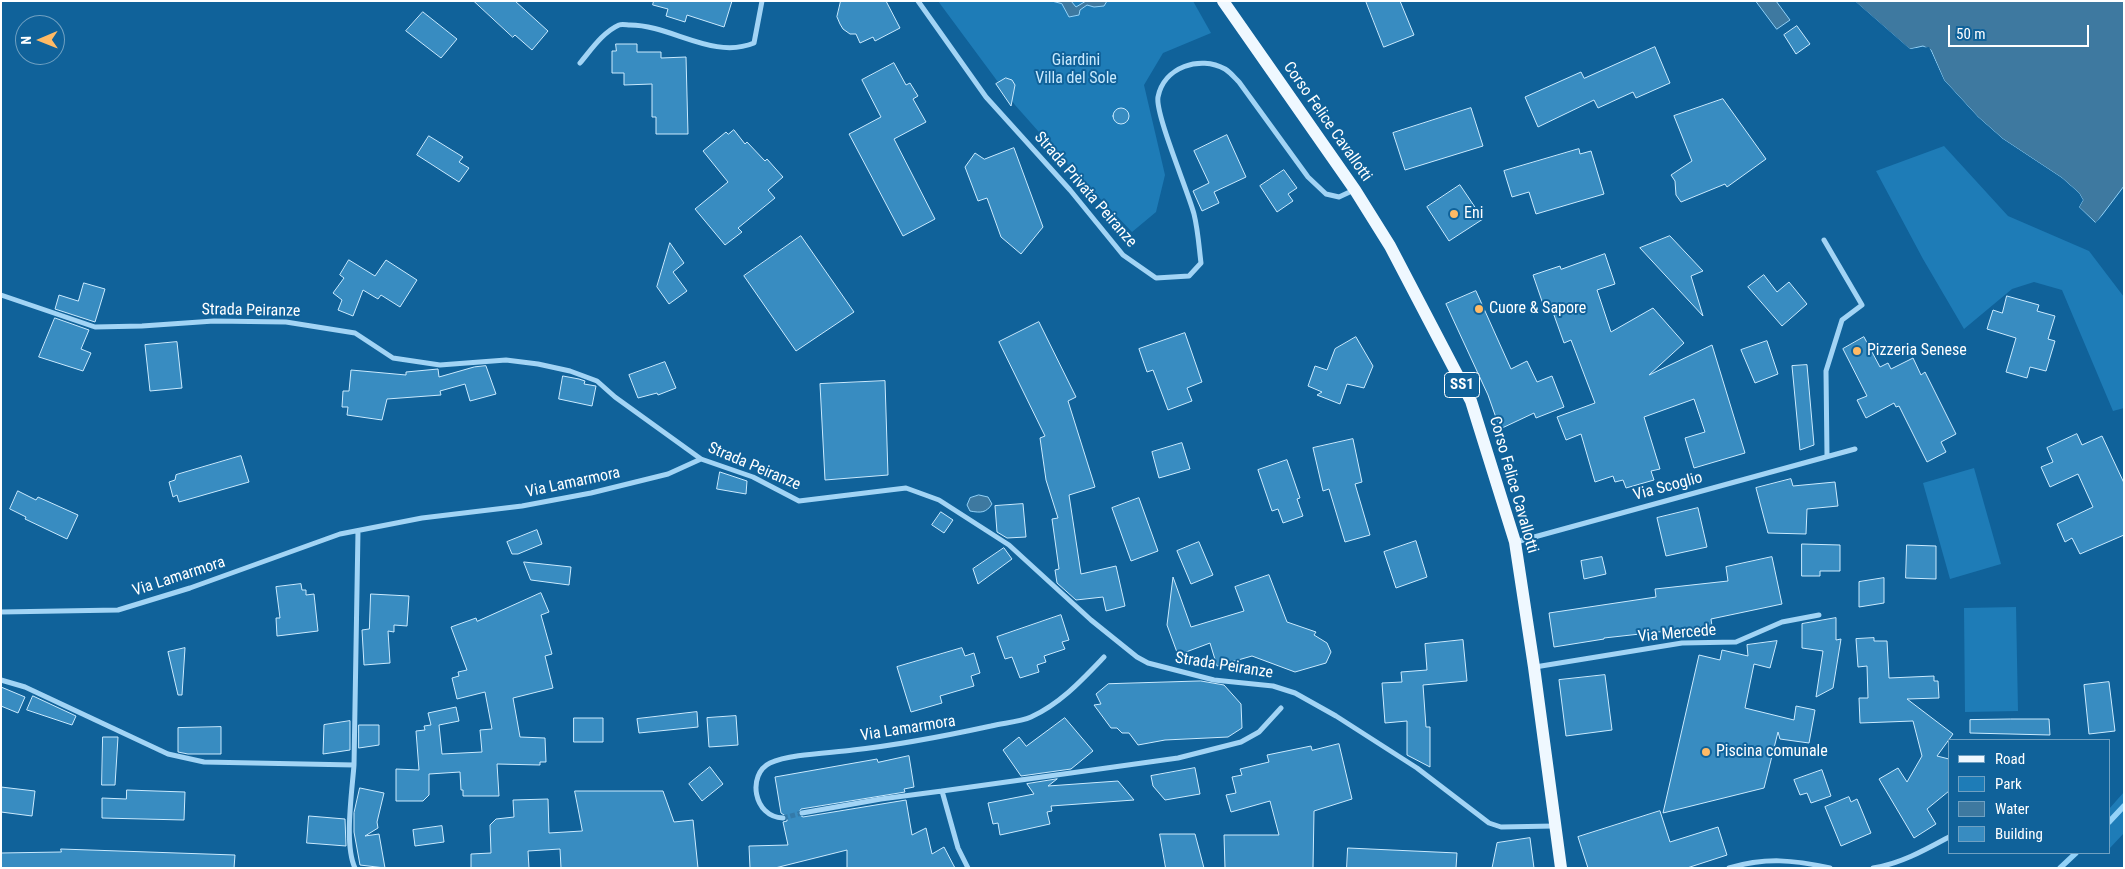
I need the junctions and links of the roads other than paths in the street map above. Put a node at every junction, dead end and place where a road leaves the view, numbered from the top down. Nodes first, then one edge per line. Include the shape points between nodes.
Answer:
1 (762, 1) edge
2 (918, 1) edge
3 (1223, 1) edge
4 (580, 63) dead end
5 (1355, 190) junction
6 (1824, 240) dead end
7 (1, 295) edge
8 (1855, 449) dead end
9 (1827, 456) junction
10 (702, 459) junction
11 (358, 530) junction
12 (1515, 542) junction
13 (1, 612) edge
14 (1819, 615) dead end
15 (1104, 657) dead end
16 (1534, 667) junction
17 (1, 680) edge
18 (1281, 708) dead end
19 (354, 765) junction
20 (942, 792) junction
21 (802, 813) tunnel mouth
22 (783, 818) tunnel mouth
23 (1555, 826) junction
24 (1948, 837) edge
25 (355, 868) edge
26 (968, 868) edge
27 (1561, 868) edge
28 (1729, 868) edge
29 (1830, 868) edge
30 (1873, 868) edge

1 - 4 street via 754,43 743,47 729,48 638,25 619,24 600,39
2 - 5 street, Strada Privata Peiranze via 986,97 1070,190 1123,255 1156,278 1189,276 1201,263 1195,215 1162,119 1158,98 1175,72 1192,63 1211,63 1227,70 1308,177 1326,194 1339,197
3 - 5 main road, Corso Felice Cavallotti / SS1
5 - 12 main road, Corso Felice Cavallotti / SS1 via 1390,246 1471,401
6 - 9 street via 1862,305 1842,320 1826,371
7 - 10 street, Strada Peiranze via 95,327 214,321 286,322 355,333 392,358 440,365 506,360 570,372 596,380
8 - 9 street, Via Scoglio
9 - 12 street, Via Scoglio
10 - 11 street, Via Lamarmora via 668,474 591,493
10 - 23 street, Strada Peiranze via 753,477 799,501 906,488 939,500 1009,545 1091,620 1148,664 1214,680 1289,691 1336,716 1417,768 1489,823 1506,828
11 - 13 street, Via Lamarmora via 118,610
11 - 19 street
12 - 16 main road, Corso Felice Cavallotti / SS1
14 - 16 street, Via Mercede via 1782,622 1736,642 1682,643
15 - 22 street, Via Lamarmora via 1073,690 1030,718 868,749 769,763 759,774 757,795 766,814
16 - 23 main road, Corso Felice Cavallotti / SS1
17 - 19 street via 25,687 168,754 204,762
18 - 20 street via 1259,732 1241,742 1178,758
19 - 25 street via 350,843
20 - 21 street
20 - 26 street via 958,848
23 - 27 main road, Corso Felice Cavallotti / SS1
24 - 30 street via 1889,865
28 - 29 street via 1778,859

